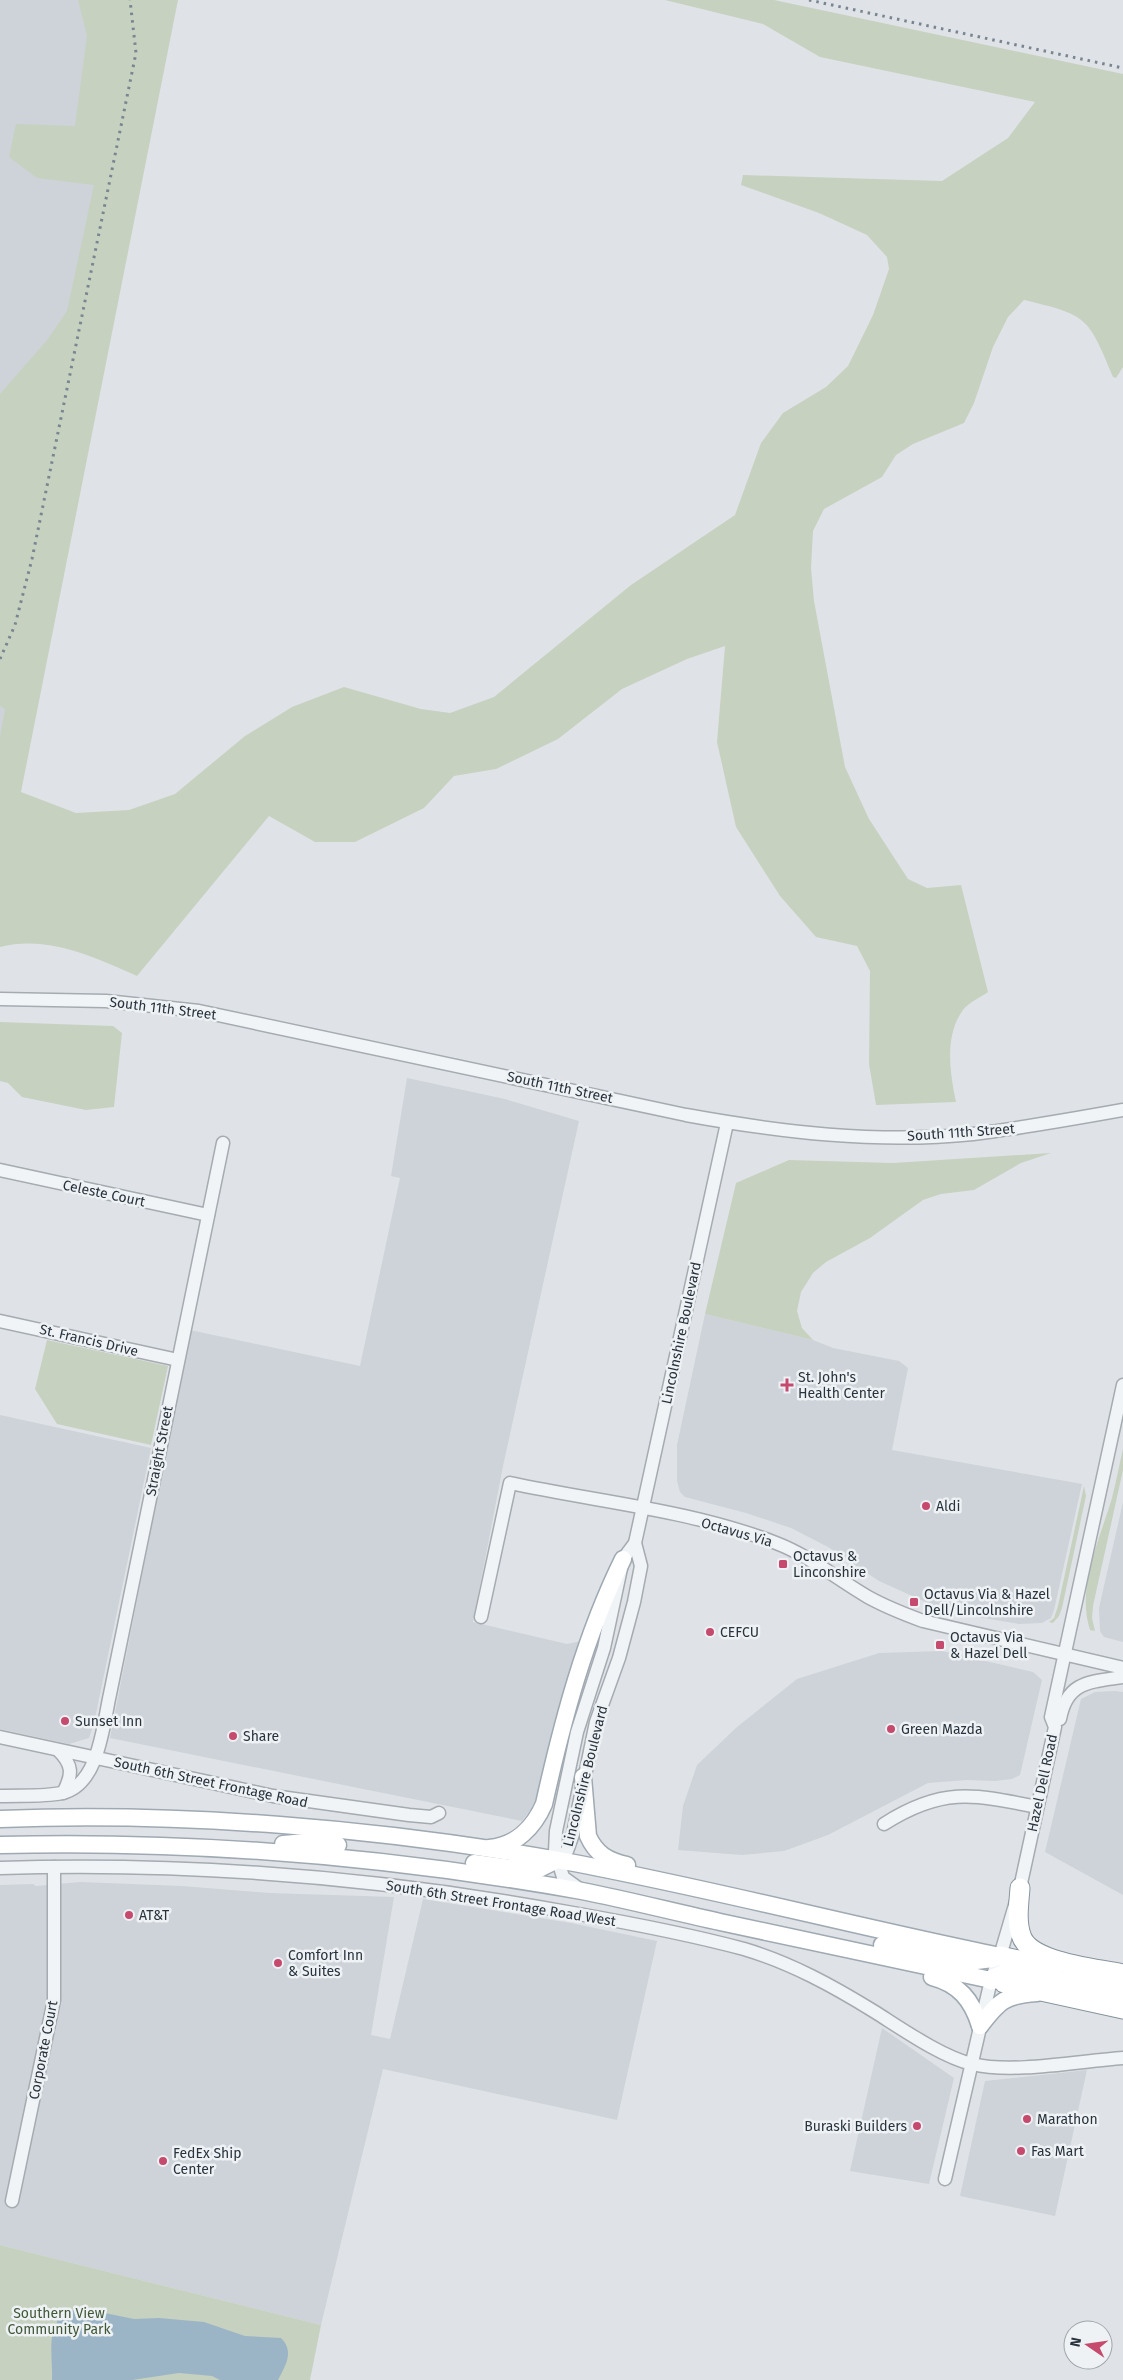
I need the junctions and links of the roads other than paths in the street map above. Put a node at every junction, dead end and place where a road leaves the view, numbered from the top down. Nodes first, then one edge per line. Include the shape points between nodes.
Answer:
1 (0, 1000) edge
2 (1123, 1110) edge
3 (727, 1123) junction
4 (222, 1143) dead end
5 (0, 1170) edge
6 (208, 1215) junction
7 (0, 1321) edge
8 (178, 1360) junction
9 (1123, 1384) edge
10 (1121, 1403) edge
11 (643, 1507) junction
12 (635, 1543) junction
13 (623, 1559) junction
14 (481, 1618) dead end
15 (1064, 1653) junction
16 (1123, 1668) edge
17 (1123, 1678) edge
18 (1055, 1727) junction
19 (0, 1737) edge
20 (58, 1750) junction
21 (95, 1758) junction
22 (583, 1777) junction
23 (63, 1793) junction
24 (0, 1796) edge
25 (1037, 1807) junction
26 (439, 1813) dead end
27 (0, 1819) edge
28 (884, 1824) dead end
29 (0, 1845) edge
30 (474, 1847) junction
31 (236, 1849) junction
32 (557, 1860) junction
33 (54, 1867) junction
34 (0, 1868) edge
35 (1020, 1888) junction
36 (584, 1892) junction
37 (817, 1915) junction
38 (830, 1944) junction
39 (1000, 1956) junction
40 (1123, 1974) edge
41 (991, 1980) junction
42 (1123, 1982) edge
43 (1123, 1991) edge
44 (1048, 1993) junction
45 (1123, 2009) edge
46 (980, 2026) junction
47 (1123, 2058) edge
48 (972, 2064) junction
49 (945, 2180) dead end
50 (12, 2201) dead end

1 - 3 street, South 11th Street via 106,1001 198,1011
2 - 3 street, South 11th Street via 971,1134 924,1136 834,1135
3 - 11 street, Lincolnshire Boulevard
4 - 6 street, Straight Street
5 - 6 street, Celeste Court
6 - 8 street, Straight Street
7 - 8 street, St. Francis Drive
8 - 21 street, Straight Street
9 - 10 street, Hazel Dell Road
10 - 15 street, Hazel Dell Road
11 - 12 street, Lincolnshire Boulevard
11 - 14 street, Octavus Via via 510,1483
11 - 15 street, Octavus Via via 777,1543 892,1610 924,1622
12 - 13 street, Lincolnshire Boulevard
12 - 22 street, Lincolnshire Boulevard via 641,1566 634,1602 619,1658 596,1722
13 - 30 main road via 604,1596 562,1722 540,1814 524,1833 507,1843 496,1847
13 - 32 street, Lincolnshire Boulevard via 604,1648 577,1732 556,1831
15 - 16 street, Octavus Via
15 - 18 street, Hazel Dell Road via 1051,1717
17 - 18 street via 1085,1684 1076,1689 1063,1704
18 - 25 street, Hazel Dell Road
19 - 20 street
20 - 21 street
20 - 23 street via 70,1766
21 - 23 street, South 6th Street Frontage Road via 85,1779
21 - 26 street, South 6th Street Frontage Road via 323,1804 416,1816 431,1817
22 - 32 street, Lincolnshire Boulevard via 573,1834 567,1851
22 - 37 main road via 588,1836 600,1855 611,1861 779,1899
23 - 24 street, South 6th Street Frontage Road
25 - 28 street via 976,1796 953,1796 912,1807
25 - 35 street, Hazel Dell Road
27 - 30 main road via 191,1820 309,1827
29 - 31 main road
30 - 32 main road
31 - 32 main road via 306,1842 520,1869 539,1869
31 - 36 main road via 387,1862
32 - 36 street, Lincolnshire Boulevard via 563,1877
32 - 37 main road
33 - 34 street, South 6th Street Frontage Road West
33 - 48 street, South 6th Street Frontage Road West via 204,1869 365,1882 532,1905 677,1934 744,1950 795,1968 936,2049
33 - 50 street, Corporate Court via 54,2000
35 - 39 street, Hazel Dell Road
35 - 40 highway via 1018,1920 1027,1946 1046,1957
36 - 38 main road
37 - 39 main road
38 - 39 main road via 874,1944 968,1962
38 - 41 main road
38 - 46 main road via 869,1962 952,1984 966,1995
39 - 41 street, Hazel Dell Road
39 - 42 highway
41 - 43 highway via 1010,1972
41 - 44 highway
41 - 46 street, Hazel Dell Road
44 - 45 highway
44 - 46 main road via 1004,1998
46 - 48 street, Hazel Dell Road
47 - 48 street, South 6th Street Frontage Road West via 1021,2067
48 - 49 street, Hazel Dell Road

